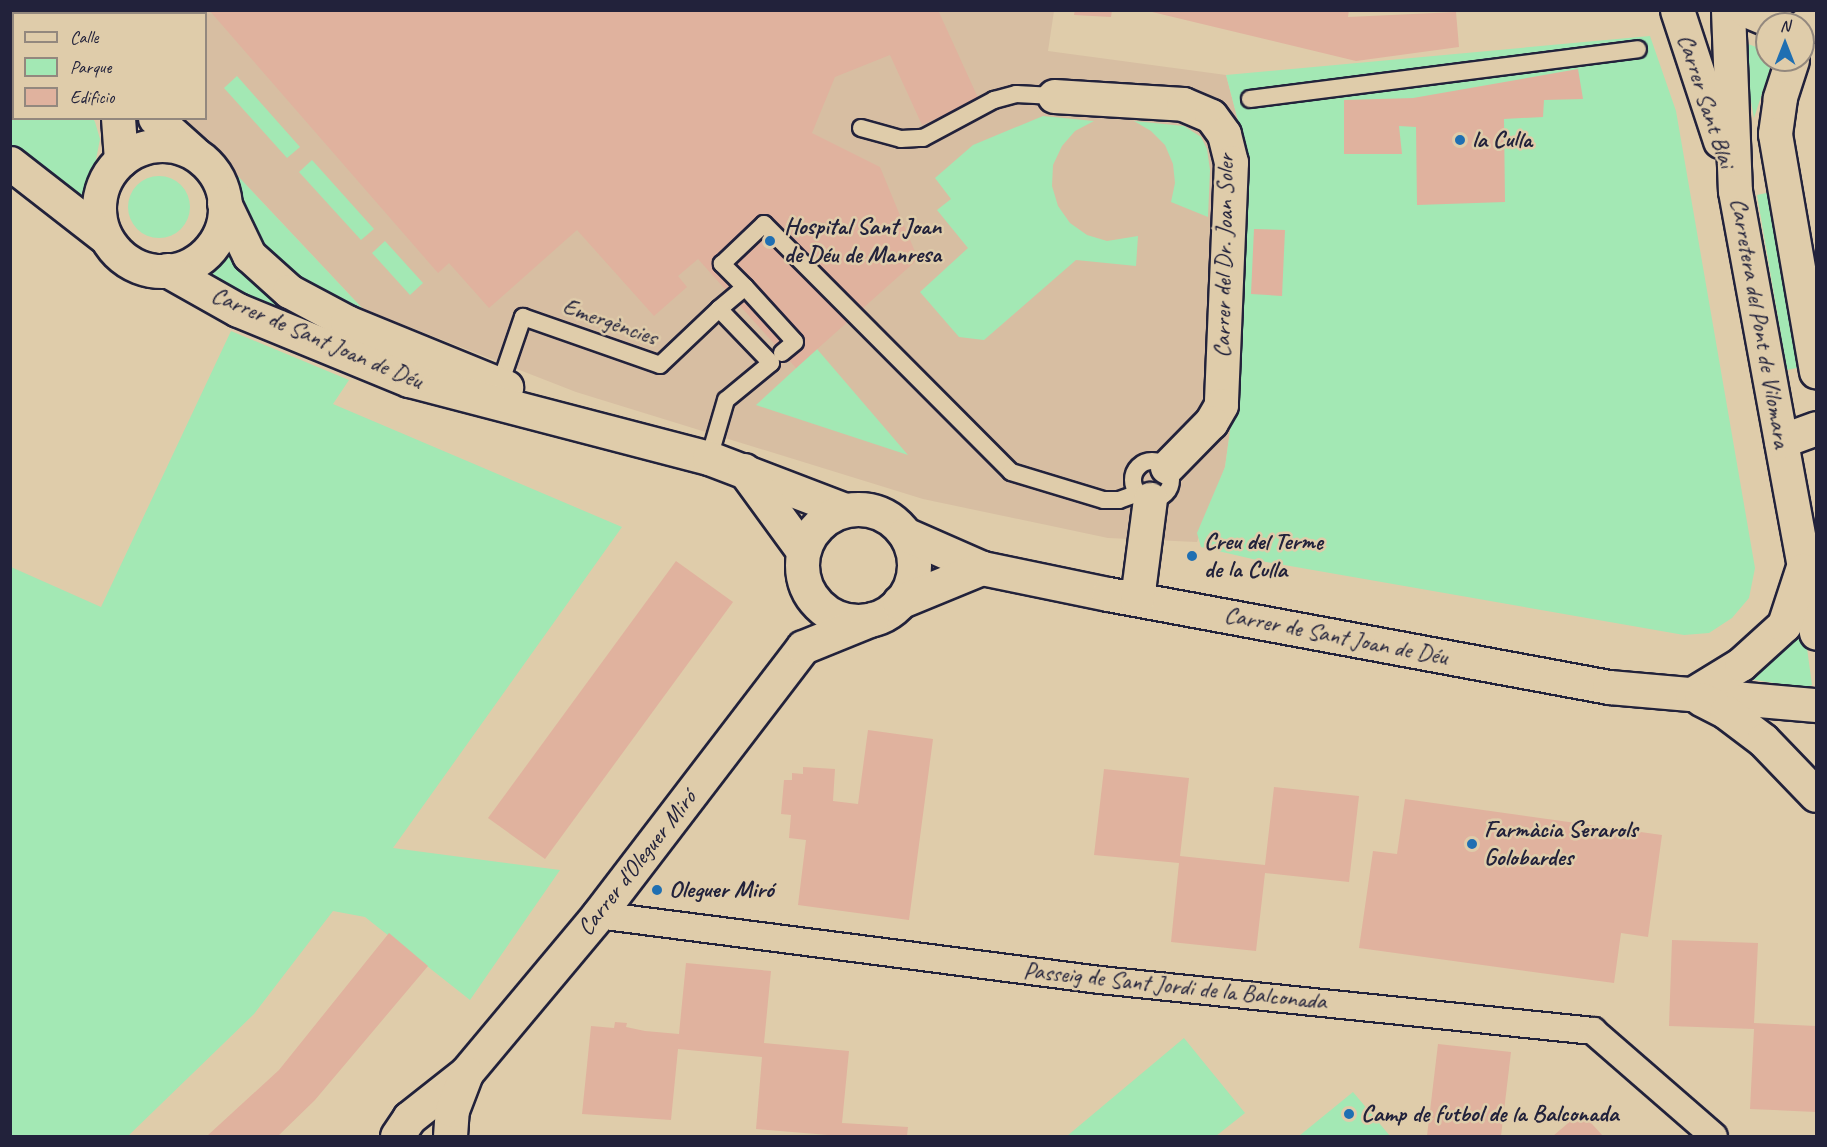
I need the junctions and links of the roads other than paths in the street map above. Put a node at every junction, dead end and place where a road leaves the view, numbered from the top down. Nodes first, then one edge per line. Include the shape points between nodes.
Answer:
1 (1677, 10) edge
2 (1728, 10) edge
3 (1638, 49) dead end
4 (1788, 72) edge
5 (1054, 96) joint
6 (1250, 99) dead end
7 (118, 120) edge
8 (157, 120) edge
9 (861, 128) dead end
10 (199, 157) junction
11 (121, 160) junction
12 (10, 163) edge
13 (1735, 191) junction
14 (224, 203) junction
15 (105, 237) junction
16 (167, 270) junction
17 (745, 286) junction
18 (719, 309) junction
19 (1812, 327) edge
20 (782, 353) dead end
21 (1816, 371) edge
22 (500, 384) junction
23 (465, 394) junction
24 (1816, 428) edge
25 (611, 430) junction
26 (1781, 441) junction
27 (709, 458) junction
28 (1167, 467) junction
29 (744, 470) junction
30 (1144, 496) junction
31 (845, 510) junction
32 (905, 534) junction
33 (803, 551) junction
34 (1804, 562) junction
35 (982, 568) junction
36 (806, 586) junction
37 (1137, 599) junction
38 (899, 602) junction
39 (872, 619) junction
40 (1816, 633) edge
41 (803, 647) junction
42 (1692, 694) junction
43 (1816, 705) edge
44 (1816, 795) edge
45 (598, 915) junction
46 (466, 1073) junction
47 (396, 1137) edge
48 (450, 1137) edge
49 (1714, 1137) edge

1 - 13 street, Carrer Sant Blai
2 - 13 street, Carretera del Pont de Vilomara
3 - 6 lane
4 - 19 street, Carretera del Pont de Vilomara via 1775,134
5 - 9 lane via 1016,94 994,100 923,138 901,139
5 - 28 street, Carrer del Dr. Joan Soler via 1183,104 1211,116 1224,134 1231,162 1221,405 1211,422
7 - 11 street
8 - 10 street
10 - 11 street via 187,150 159,145 132,152
10 - 14 street via 216,177
11 - 15 street via 104,182 100,195 99,217
12 - 15 street
13 - 26 street, Carretera del Pont de Vilomara
14 - 16 street via 222,224 206,253 188,265
14 - 22 street, Carrer de Sant Joan de Déu via 249,255 289,291 347,322
15 - 16 street via 131,263
16 - 23 street, Carrer de Sant Joan de Déu via 238,310 409,380
17 - 18 lane
17 - 20 lane via 795,342
17 - 30 lane via 722,264 764,224 1011,472 1104,500
18 - 22 lane, Emergències via 660,365 523,317
18 - 27 lane via 771,363 726,400
19 - 21 street, Carretera del Pont de Vilomara
22 - 23 lane
22 - 25 street, Carrer de Sant Joan de Déu
23 - 25 street, Carrer de Sant Joan de Déu
24 - 26 street
25 - 27 street, Carrer de Sant Joan de Déu
26 - 34 street, Carretera del Pont de Vilomara
27 - 29 street, Carrer de Sant Joan de Déu
28 - 30 lane via 1171,477 1168,490
28 - 30 lane via 1156,461 1140,464 1133,478
29 - 31 street, Carrer de Sant Joan de Déu
29 - 33 street
30 - 37 street
31 - 32 street via 879,513
31 - 33 street via 818,525
32 - 35 street, Carrer de Sant Joan de Déu
32 - 38 street via 913,550 914,569
33 - 36 street
34 - 40 street, Carretera del Pont de Vilomara
34 - 42 street via 1784,626 1741,664
35 - 37 street, Carrer de Sant Joan de Déu
35 - 38 street
36 - 39 street via 825,610 855,621
36 - 41 street
37 - 42 street, Carrer de Sant Joan de Déu via 1610,687
38 - 39 street
39 - 41 street
41 - 45 street, Carrer d'Oleguer Miró
42 - 43 street, Carrer de Sant Joan de Déu
42 - 44 street, Carrer de Sant Joan de Déu via 1726,712 1763,740
45 - 46 street, Carrer d'Oleguer Miró
45 - 49 street, Passeig de Sant Jordi de la Balconada via 1100,980 1593,1031
46 - 47 street, Carrer d'Oleguer Miró via 409,1118
46 - 48 street, Carrer d'Oleguer Miró via 452,1110

